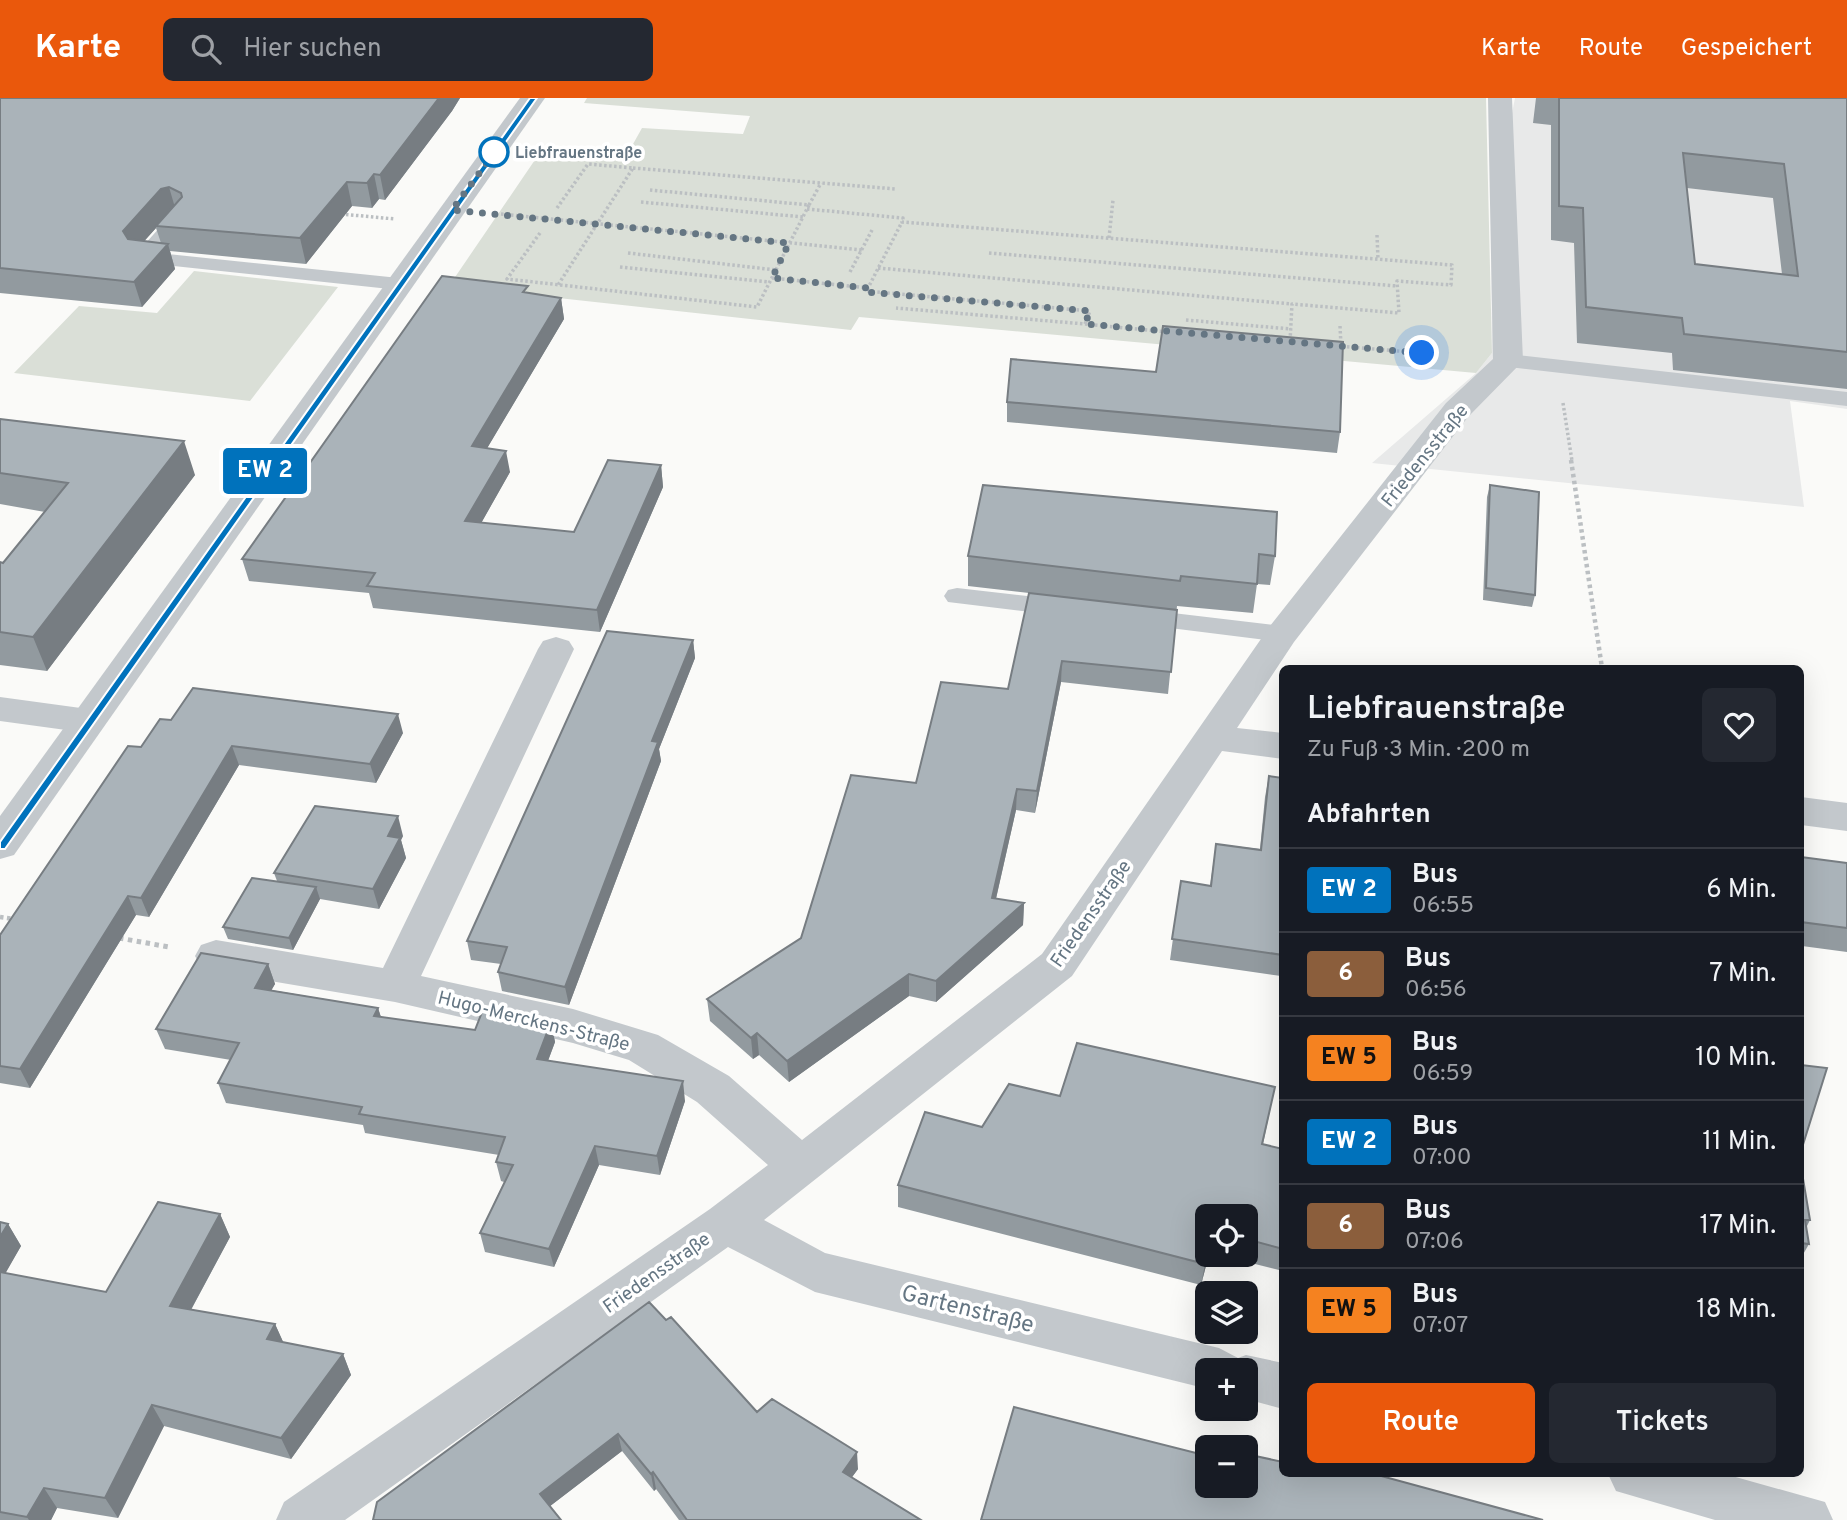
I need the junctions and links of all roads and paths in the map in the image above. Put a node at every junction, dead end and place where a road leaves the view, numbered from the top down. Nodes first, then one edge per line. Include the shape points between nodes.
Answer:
1 (533, 98) edge
2 (1500, 98) edge
3 (633, 168) junction
4 (821, 183) junction
5 (896, 189) dead end
6 (650, 190) dead end
7 (1113, 200) dead end
8 (641, 202) dead end
9 (808, 207) junction
10 (557, 208) dead end
11 (452, 210) junction
12 (336, 214) edge
13 (803, 217) junction
14 (401, 219) dead end
15 (177, 220) edge
16 (902, 222) junction
17 (596, 224) junction
18 (872, 230) dead end
19 (540, 233) dead end
20 (1377, 235) dead end
21 (1109, 237) junction
22 (789, 243) junction
23 (862, 250) junction
24 (628, 253) dead end
25 (989, 253) dead end
26 (1378, 259) junction
27 (620, 267) dead end
28 (878, 268) junction
29 (776, 270) junction
30 (850, 272) dead end
31 (771, 280) junction
32 (399, 284) junction
33 (558, 285) junction
34 (1397, 286) junction
35 (868, 288) junction
36 (1292, 304) junction
37 (896, 308) dead end
38 (1186, 320) dead end
39 (1085, 324) junction
40 (1340, 326) dead end
41 (1291, 329) junction
42 (1180, 333) edge
43 (1303, 343) edge
44 (1328, 345) edge
45 (1341, 346) junction
46 (1422, 353) dead end
47 (1508, 361) junction
48 (1558, 367) junction
49 (1847, 399) edge
50 (957, 596) dead end
51 (1092, 611) edge
52 (1119, 615) edge
53 (1282, 634) junction
54 (556, 649) dead end
55 (1602, 665) edge
56 (0, 709) edge
57 (88, 721) junction
58 (1210, 737) junction
59 (1279, 746) edge
60 (1804, 811) edge
61 (1847, 817) edge
62 (0, 845) edge
63 (0, 917) edge
64 (26, 922) edge
65 (106, 936) edge
66 (208, 954) joint
67 (395, 986) junction
68 (801, 1166) junction
69 (726, 1223) junction
70 (1195, 1364) edge
71 (1258, 1380) edge
72 (1279, 1385) edge
73 (1645, 1477) edge
74 (302, 1520) edge
75 (1807, 1520) edge

1 - 11 street
2 - 47 street
3 - 4 path
3 - 10 path via 588,164
3 - 17 path
4 - 5 path
4 - 9 path
6 - 9 path
7 - 21 path
8 - 13 path
9 - 13 path
9 - 16 path via 903,218
11 - 17 path
11 - 32 street
12 - 14 path
13 - 22 path
15 - 32 lane via 143,258
16 - 21 path
16 - 28 path
17 - 22 path
17 - 33 path
18 - 23 path
19 - 33 path via 507,279
20 - 26 path
21 - 26 path
22 - 23 path
22 - 29 path
23 - 30 path
24 - 29 path
25 - 34 path
26 - 34 path via 1451,265 1451,285 1397,281
27 - 31 path
28 - 35 path
28 - 36 path
29 - 31 path
31 - 33 path via 757,307
31 - 35 path
32 - 57 street
34 - 36 path via 1399,313
35 - 39 path via 866,292 1090,311
36 - 41 path
37 - 39 path
38 - 41 path
39 - 42 path
40 - 45 path
41 - 43 path via 1290,342
44 - 45 path
45 - 46 path
47 - 48 lane
47 - 53 street, Friedensstraße via 1457,410
48 - 49 lane
48 - 55 path
50 - 51 lane
52 - 53 lane
53 - 58 street, Friedensstraße
54 - 67 street
56 - 57 street
57 - 62 street
58 - 59 street
58 - 68 street, Friedensstraße via 1057,965
60 - 61 street
63 - 64 path
65 - 66 path
66 - 67 street, Hugo-Merckens-Straße
67 - 68 street, Hugo-Merckens-Straße via 643,1047 713,1089
68 - 69 street, Friedensstraße
69 - 70 street, Gartenstraße via 815,1271
69 - 74 street, Friedensstraße
71 - 72 street
73 - 75 street

